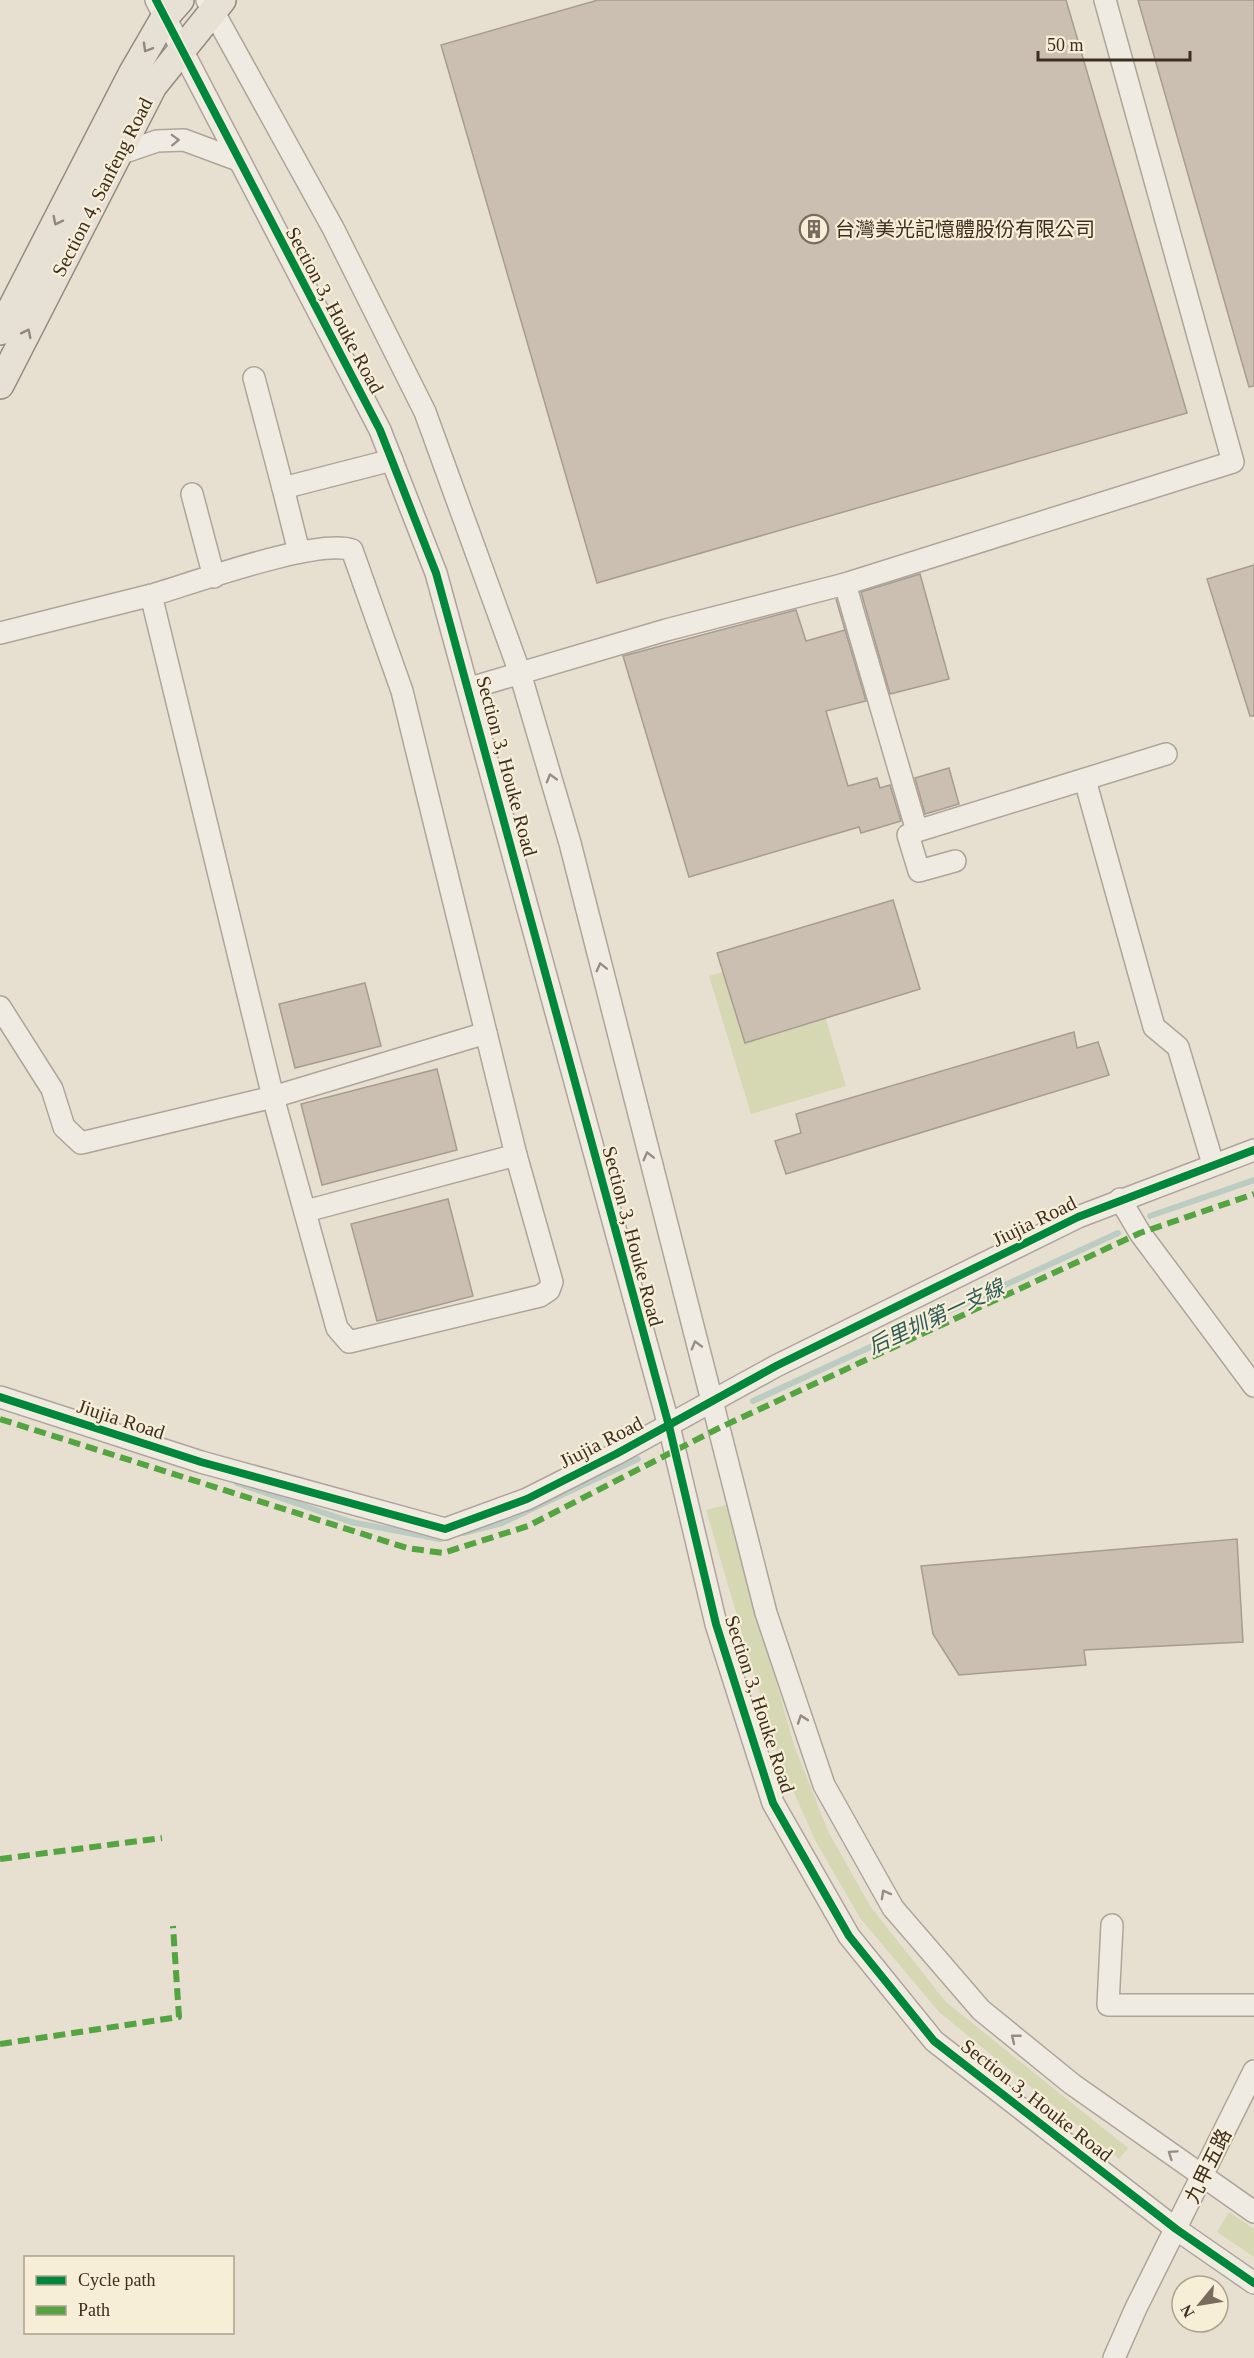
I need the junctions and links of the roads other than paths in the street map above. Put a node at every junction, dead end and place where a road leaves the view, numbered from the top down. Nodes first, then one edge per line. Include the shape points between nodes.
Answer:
1 (1105, 0) edge
2 (214, 3) edge
3 (167, 6) edge
4 (180, 50) junction
5 (119, 154) junction
6 (238, 160) junction
7 (0, 331) edge
8 (254, 378) dead end
9 (0, 385) edge
10 (392, 460) junction
11 (283, 488) junction
12 (192, 494) dead end
13 (299, 552) junction
14 (214, 576) junction
15 (845, 584) junction
16 (151, 595) junction
17 (0, 633) edge
18 (520, 673) junction
19 (470, 688) junction
20 (1166, 754) dead end
21 (1086, 780) junction
22 (917, 831) junction
23 (955, 861) dead end
24 (0, 1007) edge
25 (486, 1032) junction
26 (273, 1097) junction
27 (1254, 1150) edge
28 (516, 1155) junction
29 (1213, 1164) junction
30 (1120, 1199) junction
31 (306, 1211) junction
32 (1254, 1386) edge
33 (0, 1396) edge
34 (712, 1401) junction
35 (669, 1425) junction
36 (1112, 1925) dead end
37 (1254, 2005) edge
38 (1254, 2071) edge
39 (1204, 2176) junction
40 (1254, 2212) edge
41 (1176, 2229) junction
42 (1254, 2283) edge
43 (1114, 2358) edge

1 - 15 street via 1233,462
2 - 4 main road, Section 4, Sanfeng Road
2 - 18 street, Section 3, Houke Road via 425,412
3 - 4 street, Section 3, Houke Road
3 -> 7 main road, Section 4, Sanfeng Road
4 - 5 main road, Section 4, Sanfeng Road via 153,86
4 - 6 street, Section 3, Houke Road
5 -> 6 street via 157,141 184,140
9 -> 5 main road, Section 4, Sanfeng Road
6 - 10 street, Section 3, Houke Road via 380,430
8 - 11 street
10 - 11 street
10 - 19 street, Section 3, Houke Road via 436,573
11 - 13 street
12 - 14 street
13 - 14 street
13 - 25 street via 341,547 352,550 402,691
14 - 16 street
15 - 18 street
15 - 22 street
16 - 17 street
16 - 26 street
18 - 19 street
34 -> 18 street, Section 3, Houke Road via 570,843
19 - 35 street, Section 3, Houke Road
20 - 21 street
21 - 22 street
21 - 29 street via 1154,1027 1178,1047
22 - 23 street via 908,835 919,871
24 - 26 street via 52,1089 64,1127 81,1143
25 - 26 street
25 - 28 street
26 - 31 street
27 - 29 street, Jiujia Road
28 - 31 street
28 - 31 street via 552,1282 540,1296 349,1342 337,1328
29 - 30 street, Jiujia Road
30 - 32 street via 1140,1233
30 - 34 street, Jiujia Road via 786,1361
33 - 35 street, Jiujia Road via 201,1462 445,1529 527,1499
34 - 35 street, Jiujia Road
39 -> 34 street, Section 3, Houke Road via 1072,2084 981,2010 893,1908 824,1785 766,1614
35 - 41 street, Section 3, Houke Road via 716,1624 773,1803 849,1936 934,2041
36 - 37 street via 1108,2005
38 - 39 street, 九甲五路
39 - 40 street, Section 3, Houke Road
39 - 41 street, 九甲五路
41 - 42 street, Section 3, Houke Road
41 - 43 street, 九甲五路

